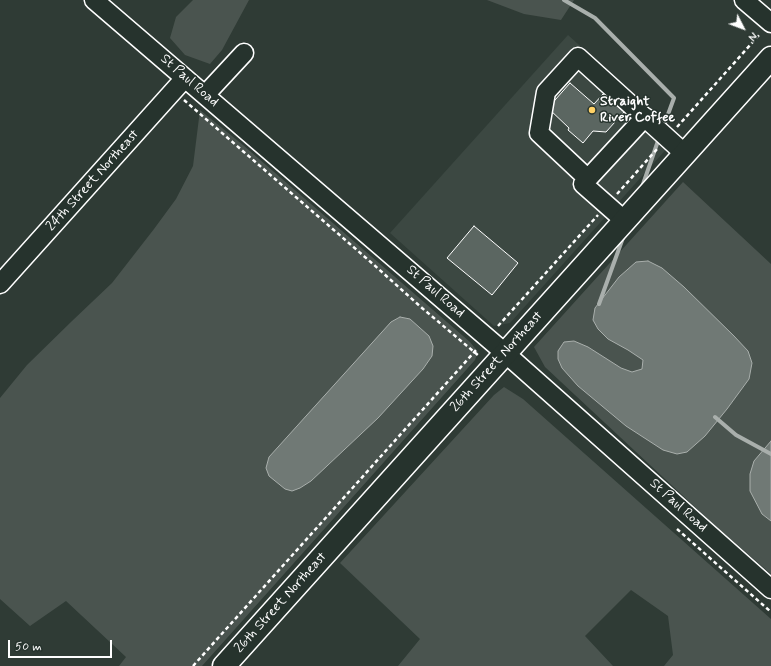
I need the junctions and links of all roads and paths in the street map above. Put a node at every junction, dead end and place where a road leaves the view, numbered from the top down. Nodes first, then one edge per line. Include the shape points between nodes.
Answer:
1 (94, 0) edge
2 (744, 0) edge
3 (771, 23) edge
4 (244, 53) dead end
5 (771, 58) edge
6 (185, 78) junction
7 (173, 91) junction
8 (205, 95) junction
9 (645, 117) junction
10 (667, 138) junction
11 (685, 154) junction
12 (588, 179) junction
13 (607, 205) junction
14 (625, 221) junction
15 (0, 284) edge
16 (488, 338) junction
17 (475, 352) junction
18 (505, 353) junction
19 (771, 589) edge
20 (193, 666) edge
21 (224, 666) edge

1 - 6 street, St Paul Road
2 - 3 street
3 - 10 path
4 - 8 street
5 - 11 main road, 26th Street Northeast
6 - 7 street, 24th Street Northeast
6 - 8 street, St Paul Road
7 - 15 street, 24th Street Northeast
7 - 17 path
8 - 16 street, St Paul Road
9 - 10 street
9 - 12 street
9 - 12 street via 578,57 551,86 546,92 539,133
10 - 11 street
10 - 13 path
11 - 14 main road, 26th Street Northeast
12 - 13 street via 583,184
13 - 14 street
13 - 16 path
14 - 18 main road, 26th Street Northeast
16 - 17 path
16 - 18 street, St Paul Road
17 - 20 path
18 - 19 street, St Paul Road
18 - 21 main road, 26th Street Northeast

